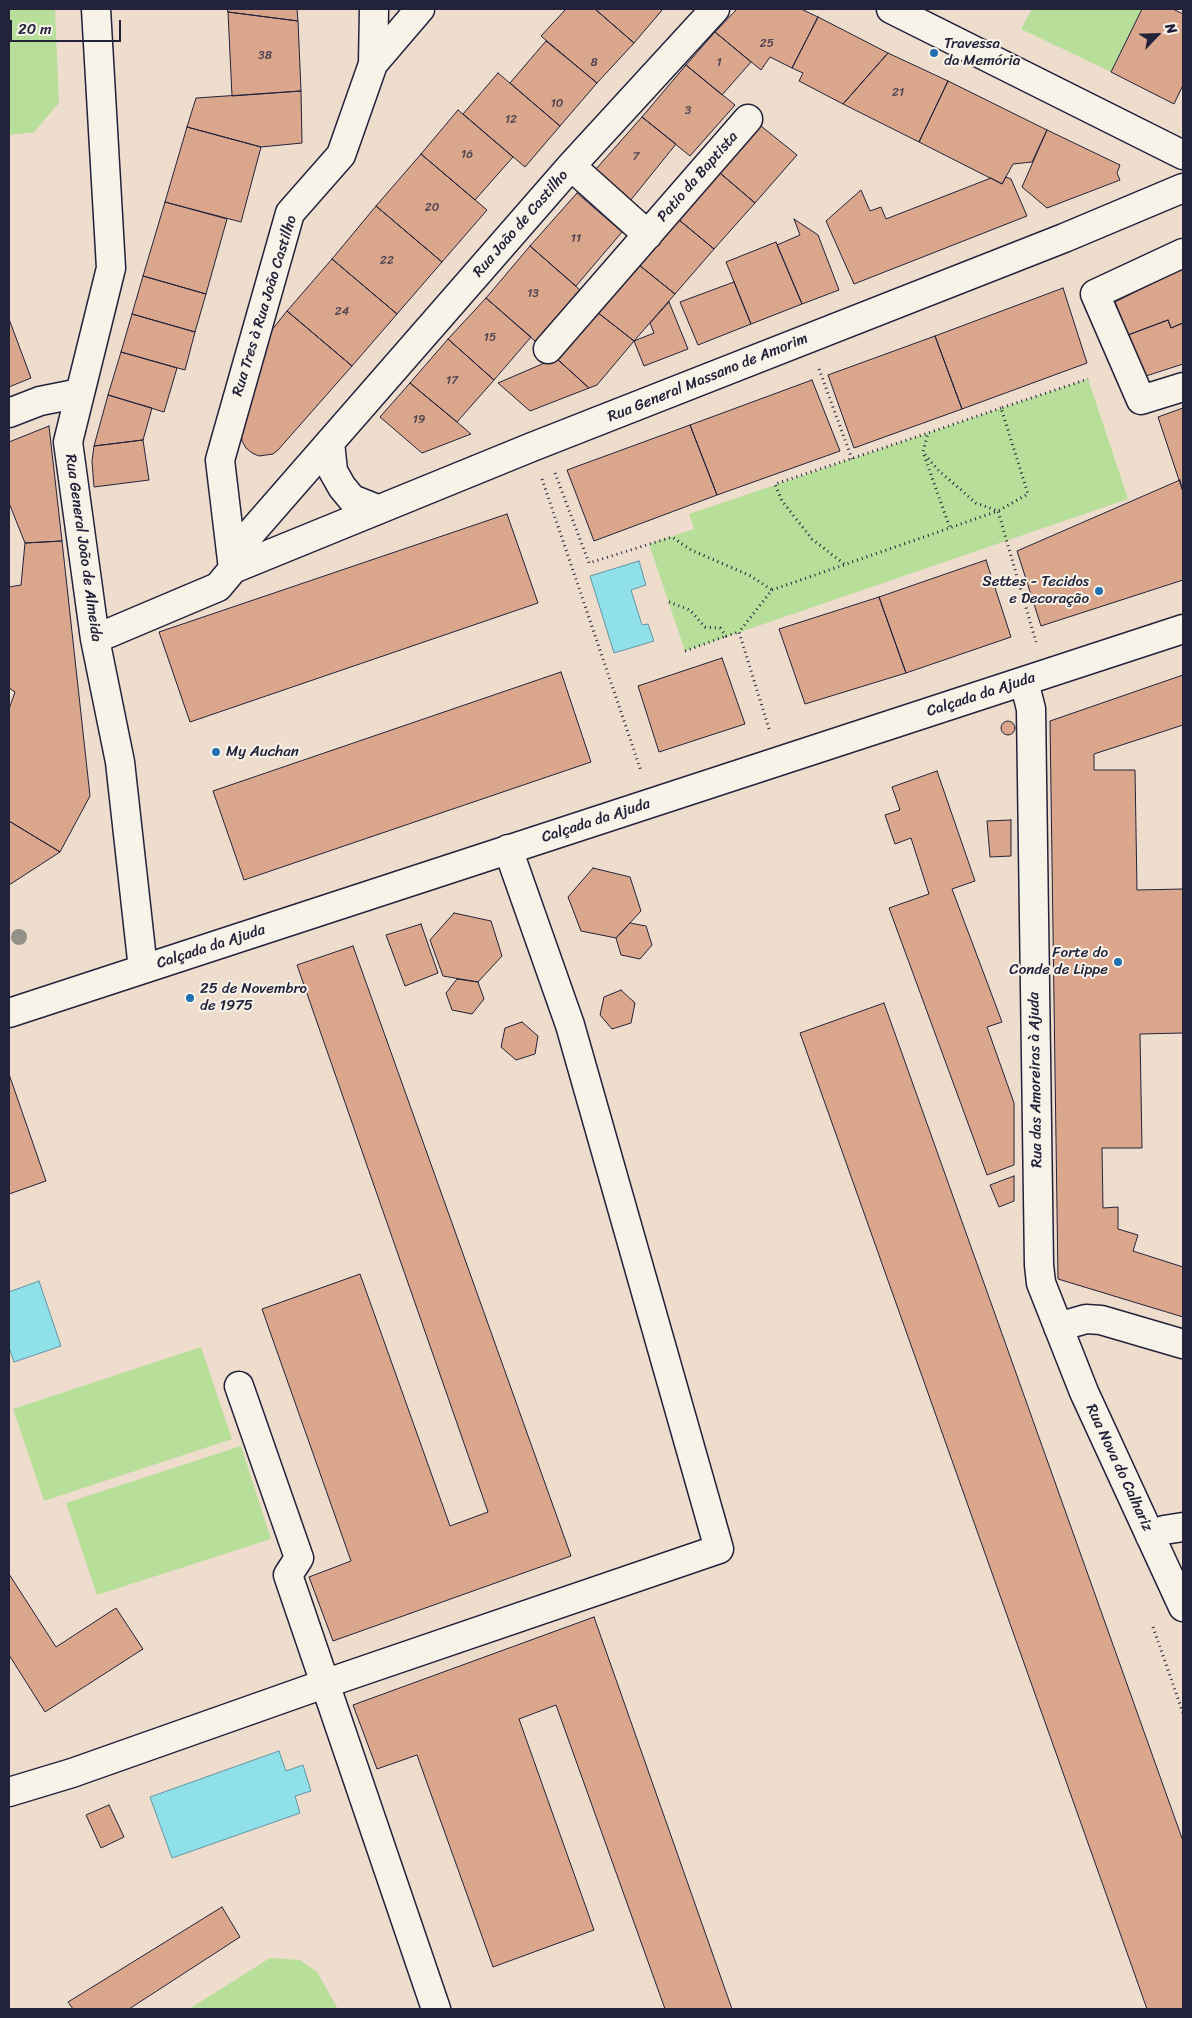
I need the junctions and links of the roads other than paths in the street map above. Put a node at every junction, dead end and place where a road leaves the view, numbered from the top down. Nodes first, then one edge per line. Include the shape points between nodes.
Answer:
1 (96, 9) edge
2 (374, 9) edge
3 (420, 9) edge
4 (715, 9) edge
5 (891, 9) edge
6 (373, 64) junction
7 (748, 119) dead end
8 (1183, 155) edge
9 (571, 166) junction
10 (1183, 188) edge
11 (648, 234) junction
12 (1183, 253) edge
13 (548, 349) dead end
14 (1183, 387) edge
15 (80, 393) junction
16 (9, 413) edge
17 (330, 442) junction
18 (376, 509) junction
19 (233, 569) junction
20 (1183, 629) edge
21 (95, 639) junction
22 (1035, 677) junction
23 (508, 849) junction
24 (144, 969) junction
25 (9, 1013) edge
26 (1058, 1327) junction
27 (1183, 1344) edge
28 (239, 1386) dead end
29 (1183, 1527) edge
30 (1150, 1536) junction
31 (1183, 1607) edge
32 (324, 1684) junction
33 (9, 1792) edge
34 (436, 2009) edge

1 - 15 street, Rua General João de Almeida via 111,268
2 - 6 street, Rua Tres à Rua João Castilho
3 - 6 street, Rua Tres à Rua João Castilho
4 - 9 street, Rua João de Castilho
5 - 8 street
6 - 19 street, Rua Tres à Rua João Castilho via 341,155 290,213 220,460
7 - 11 street, Patio da Baptista
9 - 11 street, Patio da Baptista
9 - 17 street, Rua João de Castilho
10 - 18 street, Rua General Massano de Amorim
11 - 13 street, Patio da Baptista
12 - 14 street via 1095,294 1141,400
15 - 16 street via 40,401
15 - 21 street, Rua General João de Almeida via 68,442
17 - 18 street via 333,471 342,487 352,499
17 - 19 street, Rua João de Castilho via 250,534
18 - 19 street, Rua General Massano de Amorim
19 - 21 street, Rua João de Castilho via 218,587
20 - 22 street, Calçada da Ajuda
21 - 24 street, Rua General João de Almeida via 120,762
22 - 23 street, Calçada da Ajuda
22 - 26 street, Rua das Amoreiras à Ajuda via 1031,709 1039,1265 1041,1283
23 - 24 street, Calçada da Ajuda
23 - 32 street via 570,1025 719,1549
24 - 25 street, Calçada da Ajuda
26 - 27 street via 1086,1319 1101,1320
26 - 30 street, Rua Nova do Calhariz
28 - 32 street via 299,1558 288,1575
29 - 30 street
30 - 31 street, Rua Nova do Calhariz
32 - 33 street
32 - 34 street

